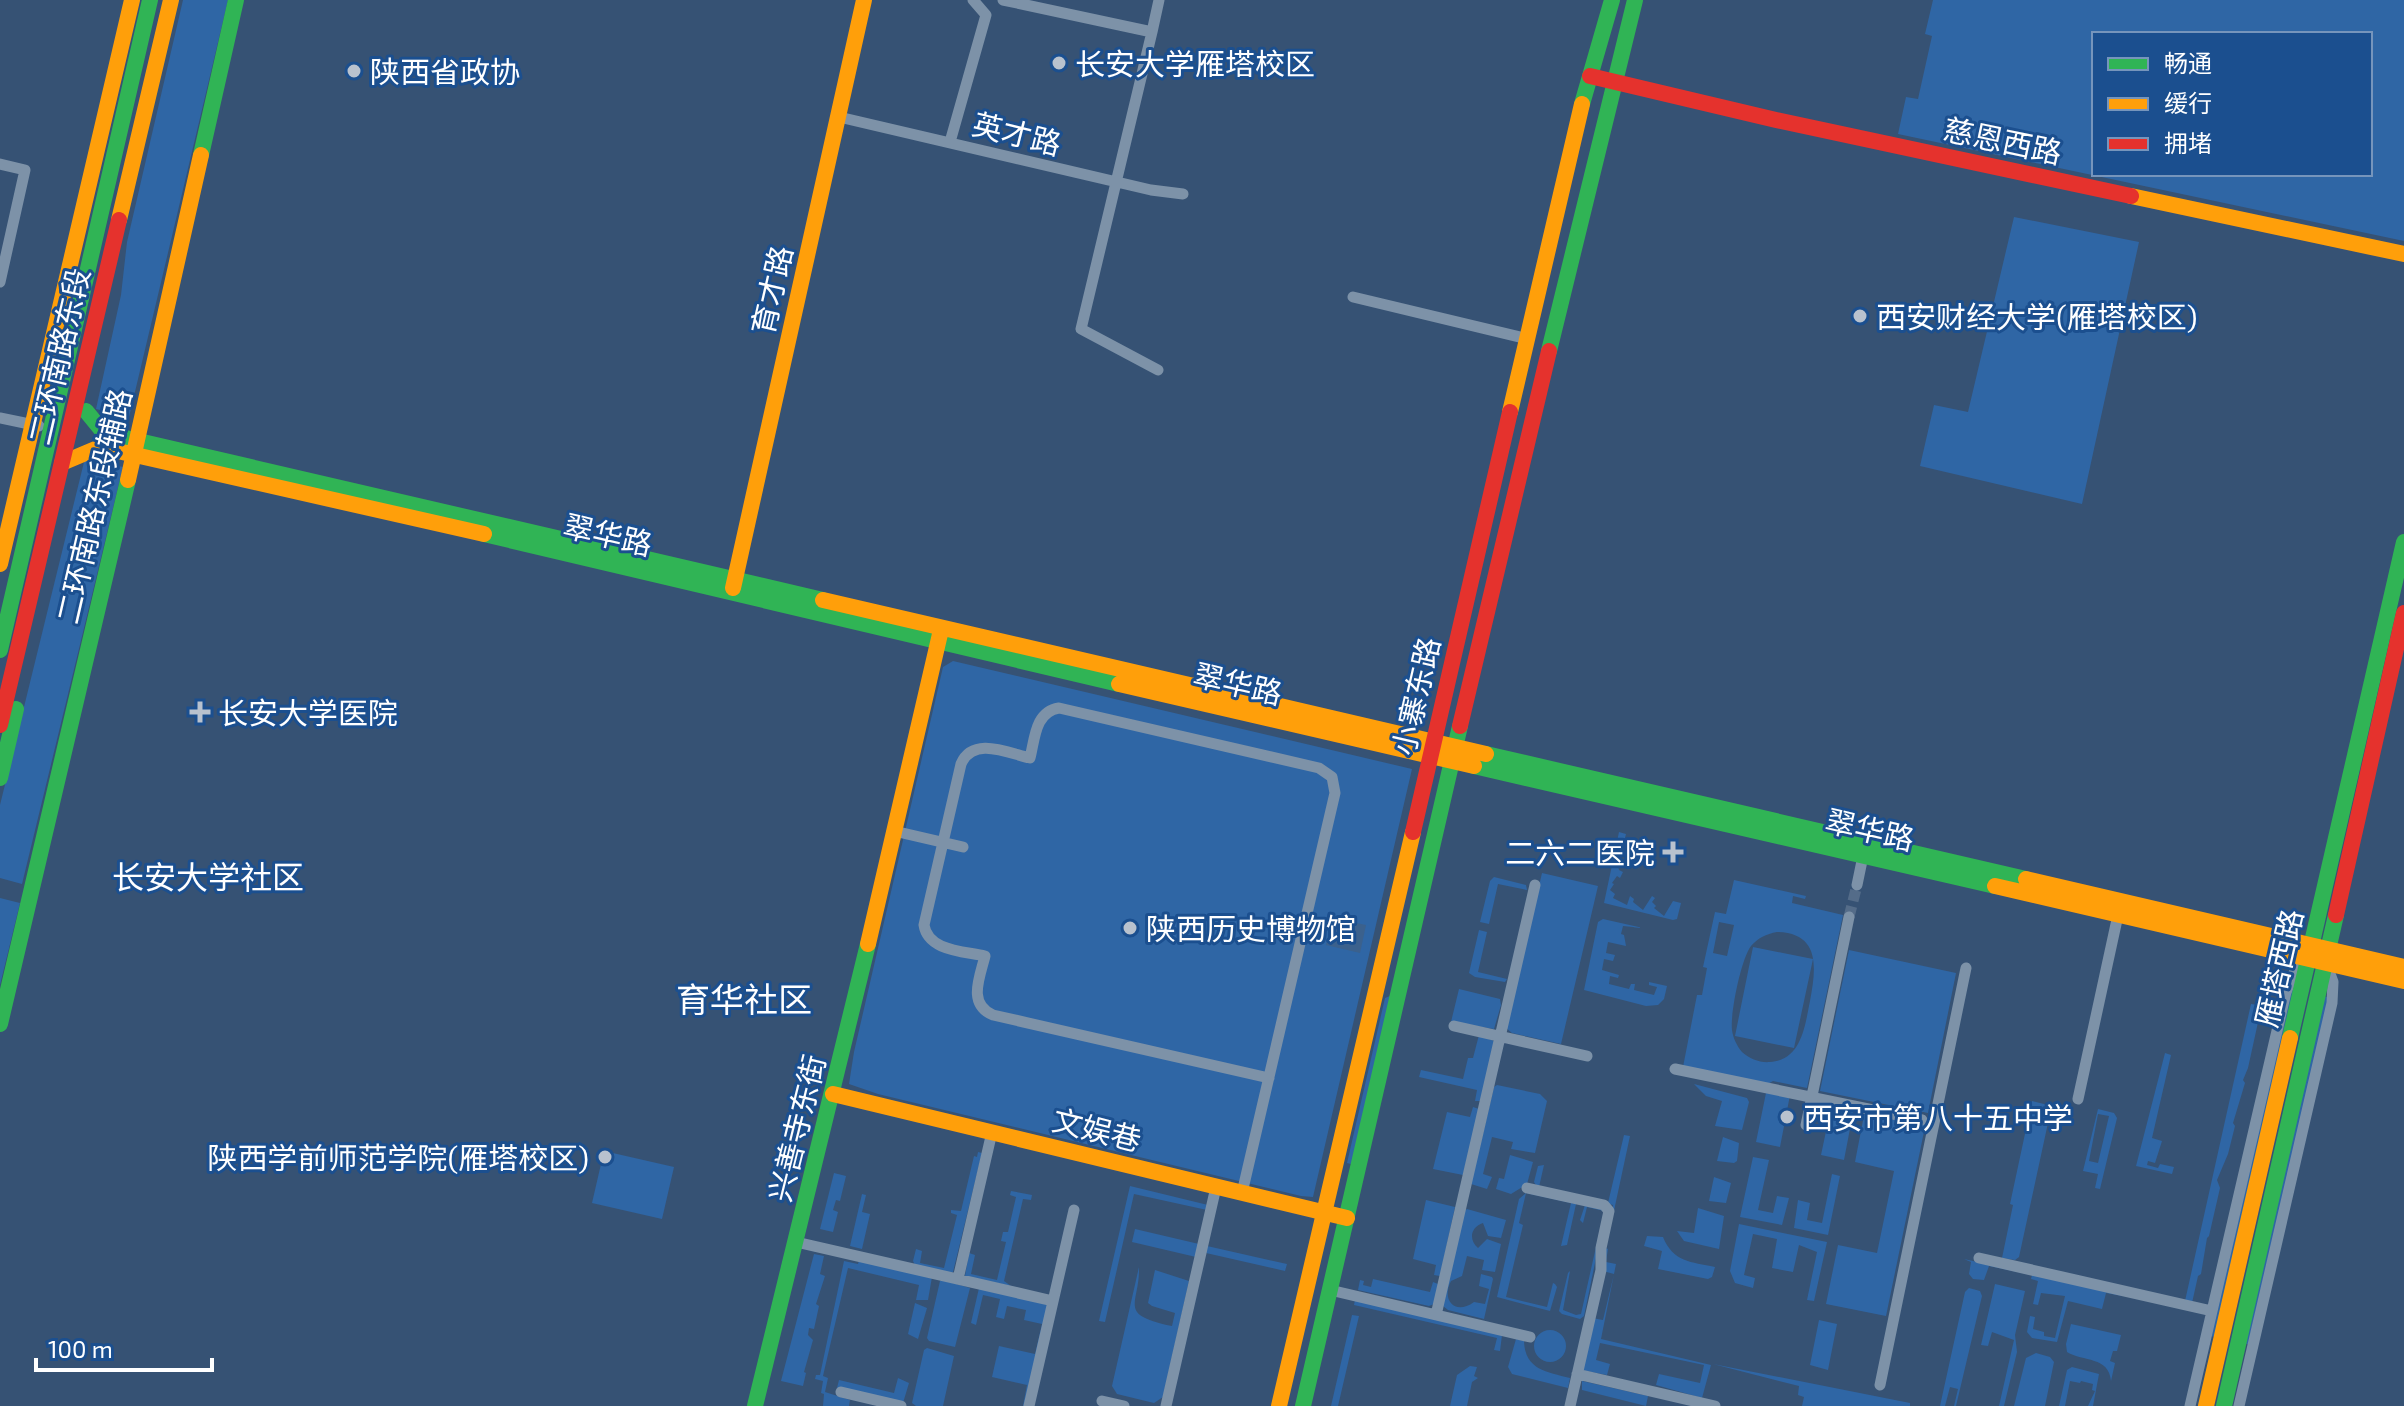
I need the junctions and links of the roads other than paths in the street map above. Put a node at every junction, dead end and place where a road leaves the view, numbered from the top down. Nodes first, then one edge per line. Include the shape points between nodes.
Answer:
1 (132, 0) edge
2 (150, 0) edge
3 (171, 0) edge
4 (236, 0) edge
5 (864, 0) edge
6 (973, 0) edge
7 (1003, 0) edge
8 (1159, 0) edge
9 (1612, 0) edge
10 (1635, 0) edge
11 (1152, 32) junction
12 (1590, 76) junction
13 (1614, 82) junction
14 (839, 117) junction
15 (950, 142) junction
16 (0, 164) edge
17 (1117, 182) junction
18 (1183, 194) dead end
19 (112, 248) junction
20 (2404, 254) edge
21 (0, 282) edge
22 (1353, 297) dead end
23 (1528, 339) junction
24 (1158, 370) dead end
25 (86, 411) junction
26 (0, 418) edge
27 (33, 425) junction
28 (53, 429) junction
29 (136, 448) junction
30 (68, 460) junction
31 (2404, 542) edge
32 (0, 564) edge
33 (733, 586) junction
34 (2404, 613) edge
35 (939, 636) junction
36 (0, 650) edge
37 (0, 725) edge
38 (1431, 749) junction
39 (1454, 754) junction
40 (0, 778) edge
41 (894, 831) junction
42 (943, 842) junction
43 (963, 847) dead end
44 (1863, 856) junction
45 (1535, 885) dead end
46 (1857, 885) tunnel mouth
47 (2118, 915) junction
48 (1849, 917) tunnel mouth
49 (2311, 952) junction
50 (2328, 956) junction
51 (2404, 967) edge
52 (1966, 968) dead end
53 (2404, 981) edge
54 (0, 1024) edge
55 (1454, 1026) dead end
56 (1500, 1036) junction
57 (1587, 1056) dead end
58 (1675, 1069) dead end
59 (1269, 1078) junction
60 (833, 1094) junction
61 (1812, 1097) junction
62 (2078, 1099) dead end
63 (1922, 1120) dead end
64 (1806, 1125) dead end
65 (992, 1132) junction
66 (1216, 1187) junction
67 (1527, 1188) dead end
68 (1242, 1193) junction
69 (1074, 1210) dead end
70 (1324, 1213) junction
71 (1347, 1218) junction
72 (796, 1242) junction
73 (1979, 1258) dead end
74 (958, 1279) junction
75 (1330, 1290) junction
76 (1053, 1301) junction
77 (2212, 1311) junction
78 (1436, 1315) junction
79 (1530, 1337) dead end
80 (1577, 1374) junction
81 (1880, 1385) dead end
82 (841, 1392) dead end
83 (1102, 1401) dead end
84 (755, 1406) edge
85 (901, 1406) edge
86 (1029, 1406) edge
87 (1124, 1406) edge
88 (1166, 1406) edge
89 (1279, 1406) edge
90 (1303, 1406) edge
91 (1570, 1406) edge
92 (1715, 1406) edge
93 (2190, 1406) edge
94 (2206, 1406) edge
95 (2224, 1406) edge
96 (2239, 1406) edge

1 - 27 main road
2 - 28 main road, 二环南路东段
3 - 19 main road, 二环南路东段
4 - 29 main road, 二环南路东段辅路
5 - 14 main road, 育才路
6 - 15 street via 986,15
7 - 11 street
8 - 11 street
9 - 12 main road, 小寨东路
10 - 13 main road, 小寨东路
11 - 17 street
12 - 13 main road, 慈恩西路
12 - 23 main road, 小寨东路
13 - 20 main road, 慈恩西路
13 - 39 main road, 小寨东路
14 - 15 street, 英才路
14 - 33 main road, 育才路
15 - 17 street, 英才路
16 - 21 street via 25,170
17 - 18 street, 英才路
17 - 24 street via 1081,329
19 - 25 main road via 107,317
19 - 30 main road, 二环南路东段
22 - 23 street
23 - 38 main road, 小寨东路
25 - 29 main road, 翠华路 via 104,433
25 - 30 main road
26 - 27 street
27 - 28 street
27 - 32 main road
28 - 36 main road, 二环南路东段
29 - 30 main road, 翠华路 via 100,447
29 - 33 main road, 翠华路
29 - 54 main road, 二环南路东段辅路
30 - 37 main road, 二环南路东段
30 - 40 main road
31 - 49 main road, 雁塔西路
33 - 35 main road, 翠华路
34 - 50 main road, 雁塔西路
35 - 38 main road, 翠华路
35 - 41 main road, 兴善寺东街
38 - 39 main road, 翠华路
38 - 70 main road, 小寨东路
39 - 44 main road, 翠华路
39 - 49 main road, 翠华路
39 - 71 main road, 小寨东路
41 - 42 street
41 - 60 main road, 兴善寺东街
42 - 43 street
42 - 59 street via 925,929 937,945 985,956 976,993 985,1011
42 - 59 street via 965,756 982,747 1030,758 1039,721 1055,709 1327,771 1335,793
44 - 46 street
44 - 47 main road, 翠华路
45 - 56 street
47 - 49 main road, 翠华路
47 - 62 street
48 - 61 street
49 - 50 main road, 翠华路
49 - 77 street via 2286,992
49 - 94 main road, 雁塔西路
50 - 51 main road, 翠华路
50 - 53 main road, 翠华路
50 - 95 main road, 雁塔西路
50 - 96 street via 2332,1003
52 - 81 street
55 - 56 street
56 - 57 street
56 - 78 street
58 - 61 street
59 - 68 street
60 - 65 main road, 文娱巷
60 - 72 main road, 兴善寺东街
61 - 63 street
61 - 64 street
65 - 66 main road, 文娱巷
65 - 74 street
66 - 68 main road, 文娱巷
66 - 88 street
67 - 80 street via 1604,1205 1609,1211
68 - 70 main road, 文娱巷
69 - 76 street
70 - 71 main road, 文娱巷
70 - 89 main road, 小寨东路
71 - 75 main road, 小寨东路
72 - 74 street
72 - 84 main road, 兴善寺东街
73 - 77 street
74 - 76 street
75 - 78 street
75 - 90 main road, 小寨东路
76 - 86 street
77 - 93 street
78 - 79 street
80 - 91 street
80 - 92 street
82 - 85 street
83 - 87 street

